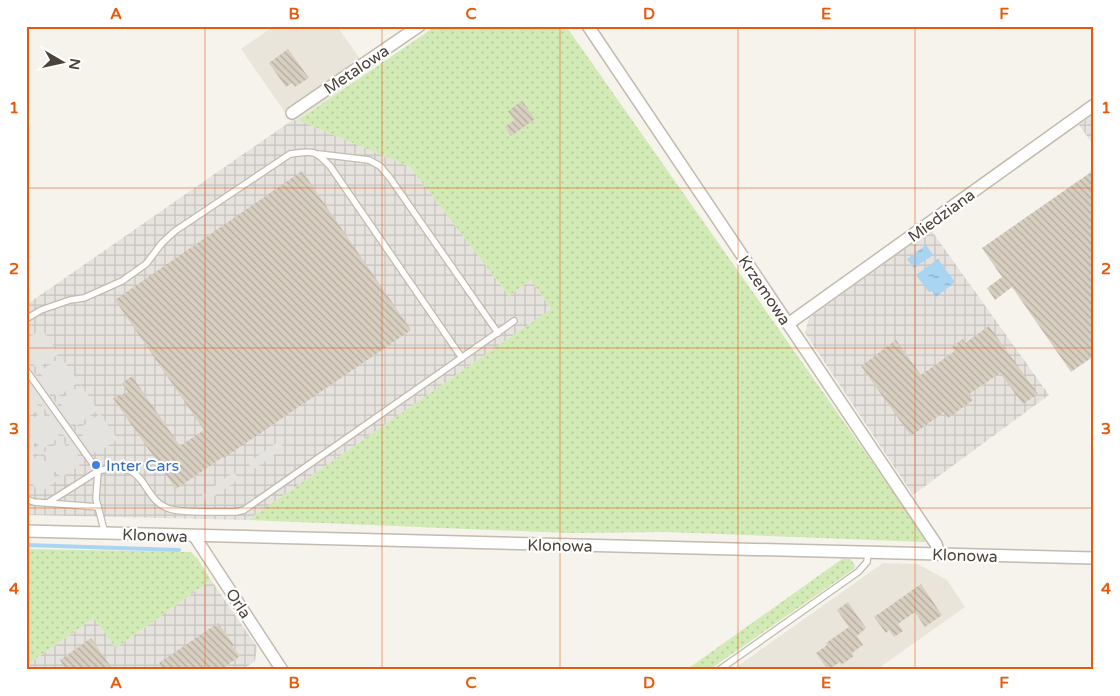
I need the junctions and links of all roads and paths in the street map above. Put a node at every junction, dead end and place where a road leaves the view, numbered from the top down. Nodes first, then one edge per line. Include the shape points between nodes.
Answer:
1 (420, 26) edge
2 (588, 26) edge
3 (1094, 105) edge
4 (292, 112) dead end
5 (319, 154) junction
6 (26, 318) edge
7 (514, 321) dead end
8 (788, 324) junction
9 (498, 333) junction
10 (462, 358) junction
11 (26, 370) edge
12 (98, 471) junction
13 (26, 499) edge
14 (48, 502) junction
15 (98, 507) junction
16 (26, 531) edge
17 (105, 534) junction
18 (195, 537) junction
19 (868, 552) junction
20 (939, 554) junction
21 (1094, 558) edge
22 (276, 668) edge
23 (719, 670) edge

1 - 4 street, Metalowa
2 - 8 street, Krzemowa
3 - 8 street, Miedziana
5 - 6 lane via 290,154 175,231 162,242 146,264 122,281
5 - 9 lane via 369,160 380,166
5 - 10 lane
7 - 9 lane
8 - 20 street, Krzemowa via 936,544
9 - 10 lane
10 - 12 lane via 244,510 168,508 155,499 134,472 116,468
11 - 12 lane
12 - 14 lane
12 - 15 lane
13 - 14 lane
14 - 15 lane
15 - 17 lane
16 - 17 street, Klonowa
17 - 18 street, Klonowa
18 - 19 street, Klonowa
18 - 22 street, Orla
19 - 20 street, Klonowa
19 - 23 lane via 867,562 858,572
20 - 21 street, Klonowa

